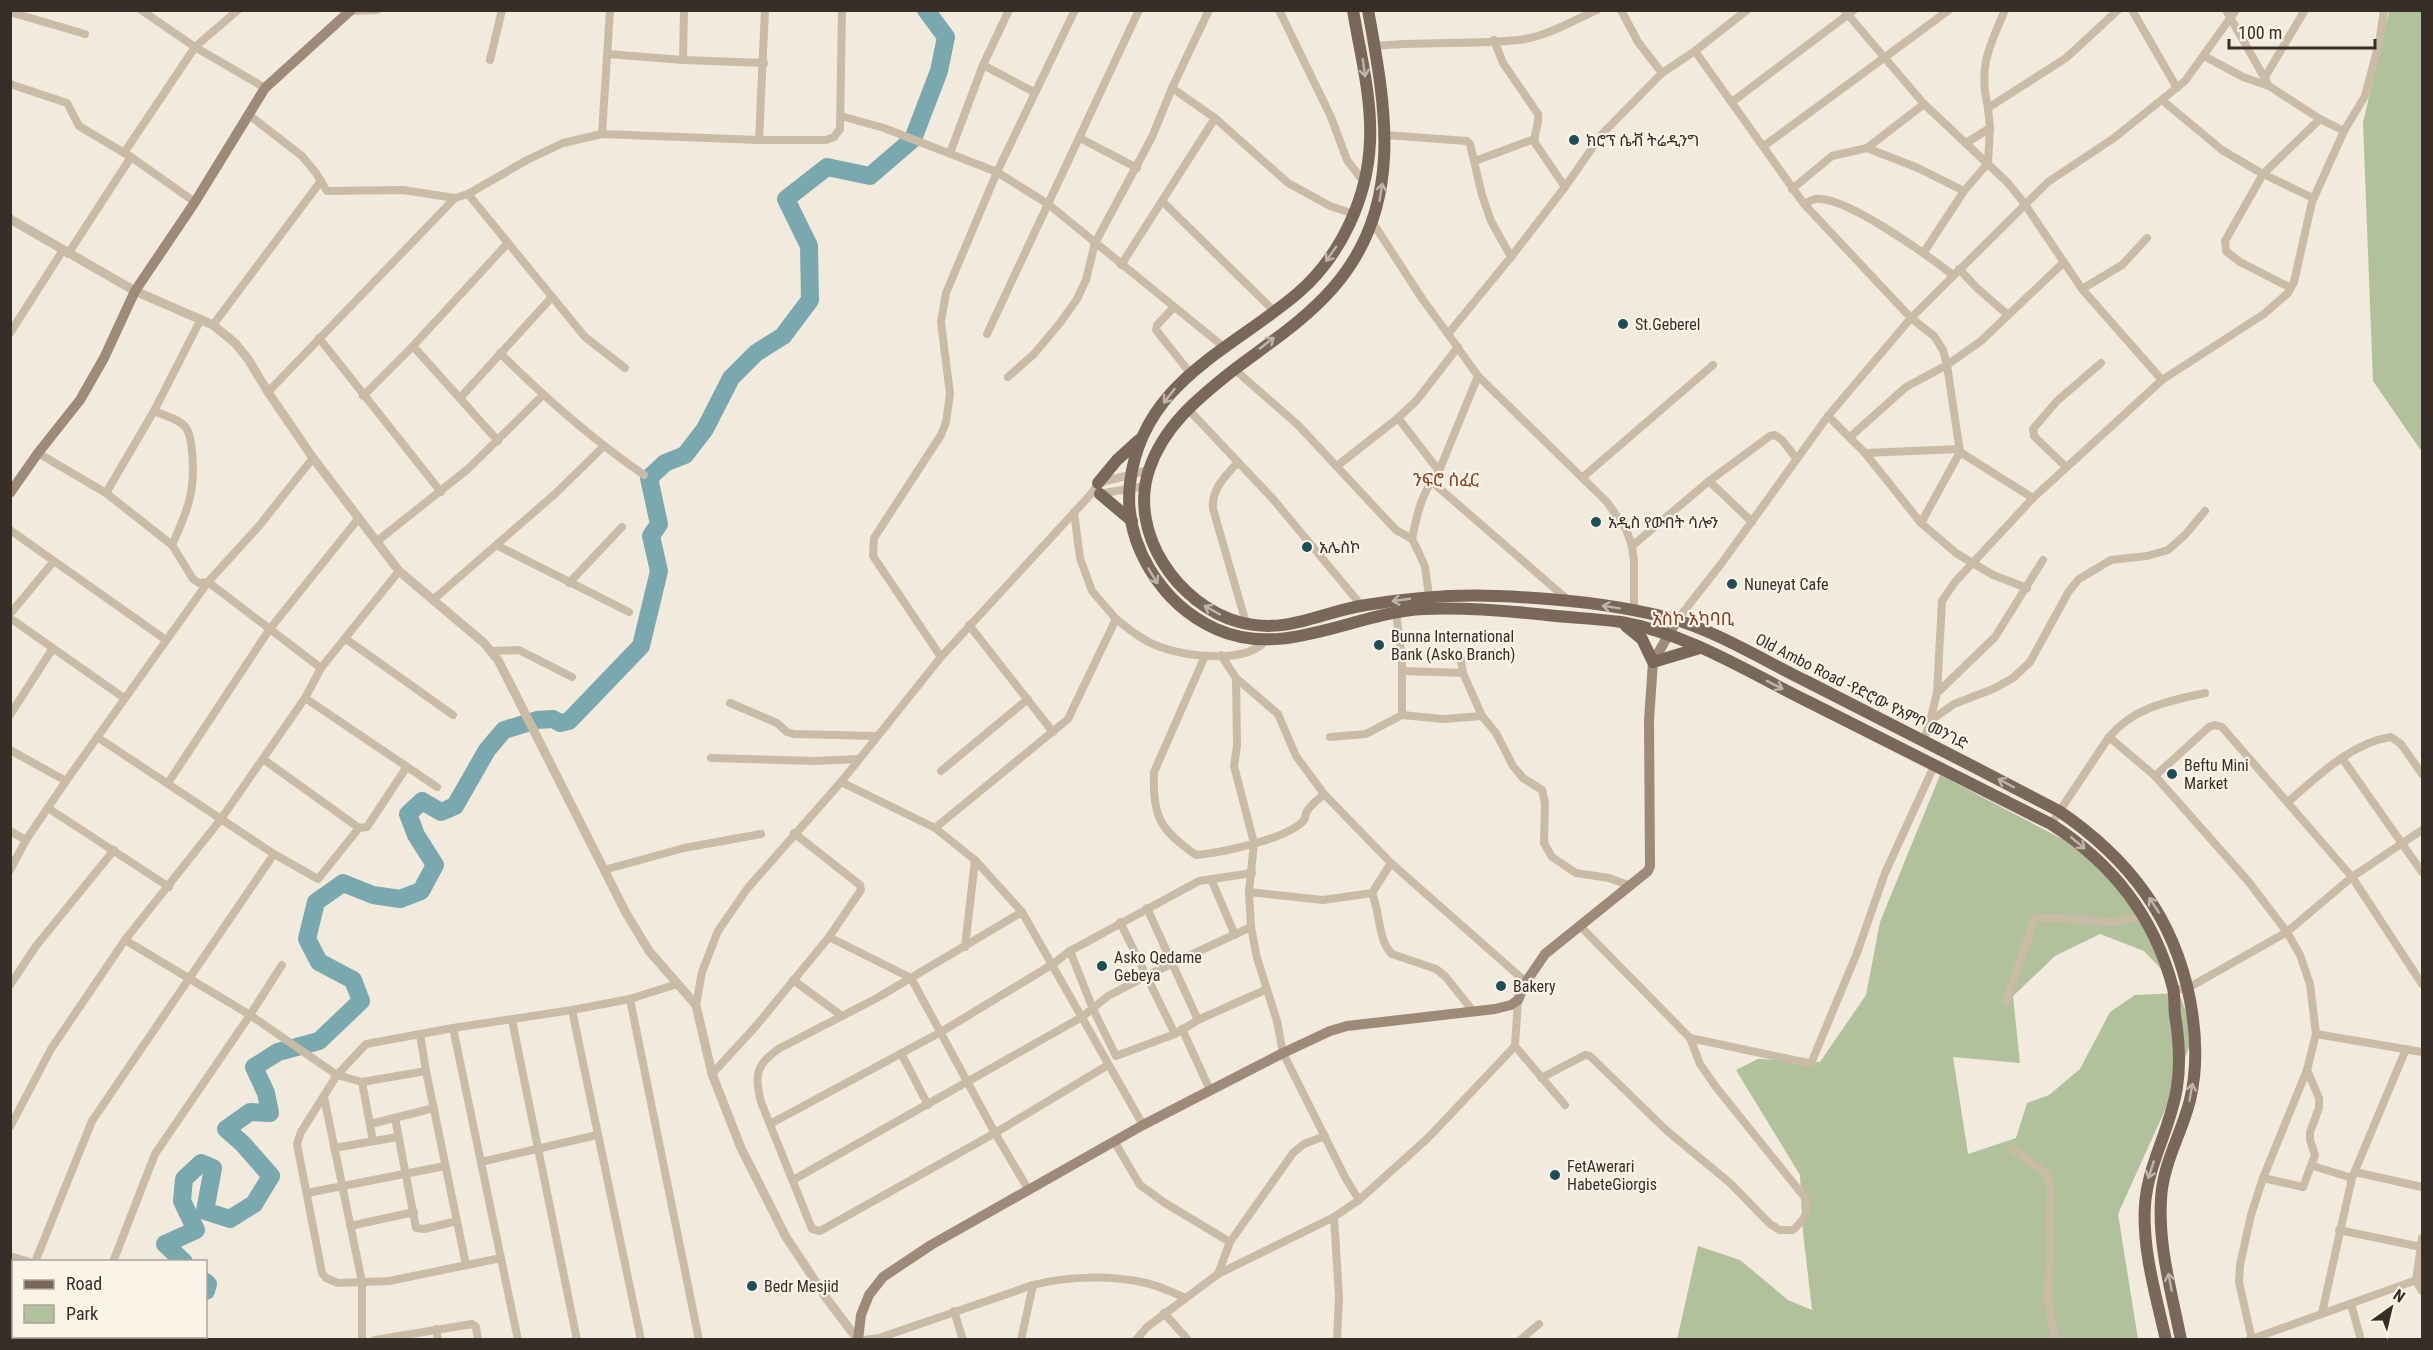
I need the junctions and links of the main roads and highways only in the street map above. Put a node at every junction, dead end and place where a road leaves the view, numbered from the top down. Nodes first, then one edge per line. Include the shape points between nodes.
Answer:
1 (1353, 10) edge
2 (1368, 10) edge
3 (351, 11) edge
4 (1140, 440) junction
5 (10, 493) edge
6 (1132, 521) junction
7 (1677, 620) junction
8 (1620, 622) junction
9 (1668, 633) junction
10 (1700, 648) junction
11 (1653, 662) junction
12 (858, 1340) edge
13 (2166, 1340) edge
14 (2181, 1340) edge

1 -> 4 main road, Old Ambo Road -የድሮው የአምቦ መንገድ via 1370,121 1364,181 1354,214 1335,248 1299,292 1174,388
7 -> 2 main road, Old Ambo Road -የድሮው የአምቦ መንገድ via 1568,601 1429,596 1361,605 1280,627 1246,623 1204,605 1175,580 1159,554 1147,526 1144,486 1163,442 1187,408 1328,293 1358,254 1373,223 1384,169 1385,135
3 - 5 main road via 265,88 135,291 80,400
4 - 6 main road, Old Ambo Road -የድሮው የአምቦ መንገድ via 1129,489
4 - 6 main road via 1118,460 1097,490
6 -> 8 main road, Old Ambo Road -የድሮው የአምቦ መንገድ via 1150,572 1173,599 1196,618 1235,635 1266,640 1294,638 1396,612 1425,609 1508,611
7 - 9 main road
14 -> 7 main road, Old Ambo Road -የድሮው የአምቦ መንገድ via 2163,1240 2161,1198 2190,1099 2195,1028 2188,988 2171,935 2146,892 2110,851 2059,811 1924,740
8 - 9 main road, Old Ambo Road -የድሮው የአምቦ መንገድ
8 - 11 main road via 1642,639
9 - 10 main road, Old Ambo Road -የድሮው የአምቦ መንገድ
9 - 11 main road
10 - 11 main road
10 -> 13 main road, Old Ambo Road -የድሮው የአምቦ መንገድ via 2051,824 2108,869 2143,915 2173,990 2180,1062 2177,1089 2148,1179 2145,1214
11 - 12 main road via 1649,720 1650,866 1545,954 1518,1000 1495,1009 1347,1026 1210,1090 1028,1189 883,1277 869,1295 861,1315

